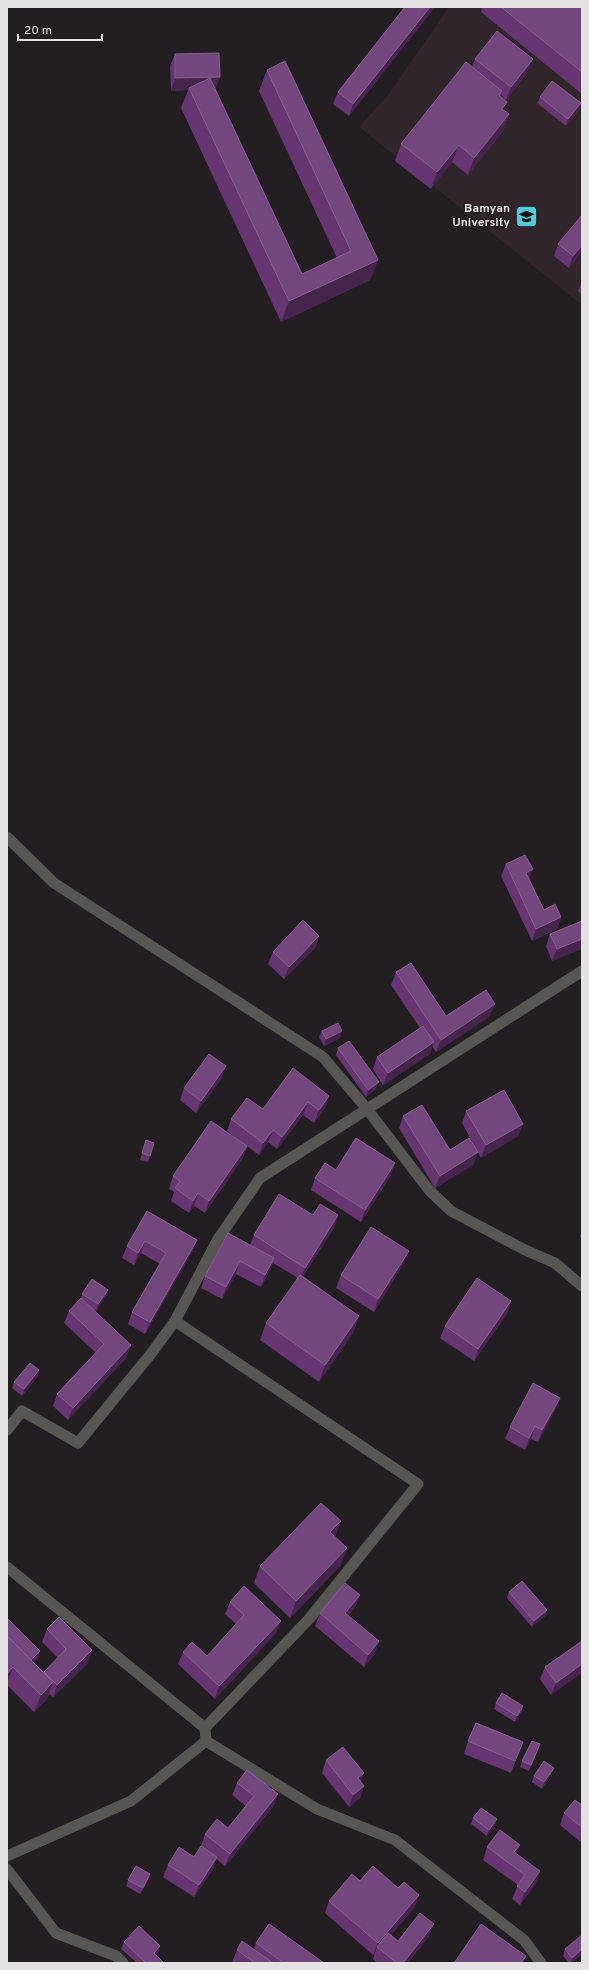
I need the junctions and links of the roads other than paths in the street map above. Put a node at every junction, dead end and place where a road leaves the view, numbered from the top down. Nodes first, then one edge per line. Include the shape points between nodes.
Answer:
1 (7, 837) edge
2 (582, 971) edge
3 (367, 1109) junction
4 (582, 1286) edge
5 (174, 1321) junction
6 (7, 1430) edge
7 (7, 1567) edge
8 (205, 1728) junction
9 (206, 1741) junction
10 (7, 1856) edge
11 (7, 1869) edge
12 (123, 1963) edge
13 (541, 1963) edge

1 - 3 street via 54,883 323,1057
2 - 3 street
3 - 4 street via 428,1190 451,1211 555,1263
3 - 5 street via 260,1178 218,1239
5 - 6 street via 150,1355 78,1443 22,1411
5 - 8 street via 418,1484 309,1619
7 - 8 street
8 - 9 street
9 - 10 street via 131,1801
9 - 13 street via 317,1809 395,1840 524,1940
11 - 12 street via 56,1933 116,1956

